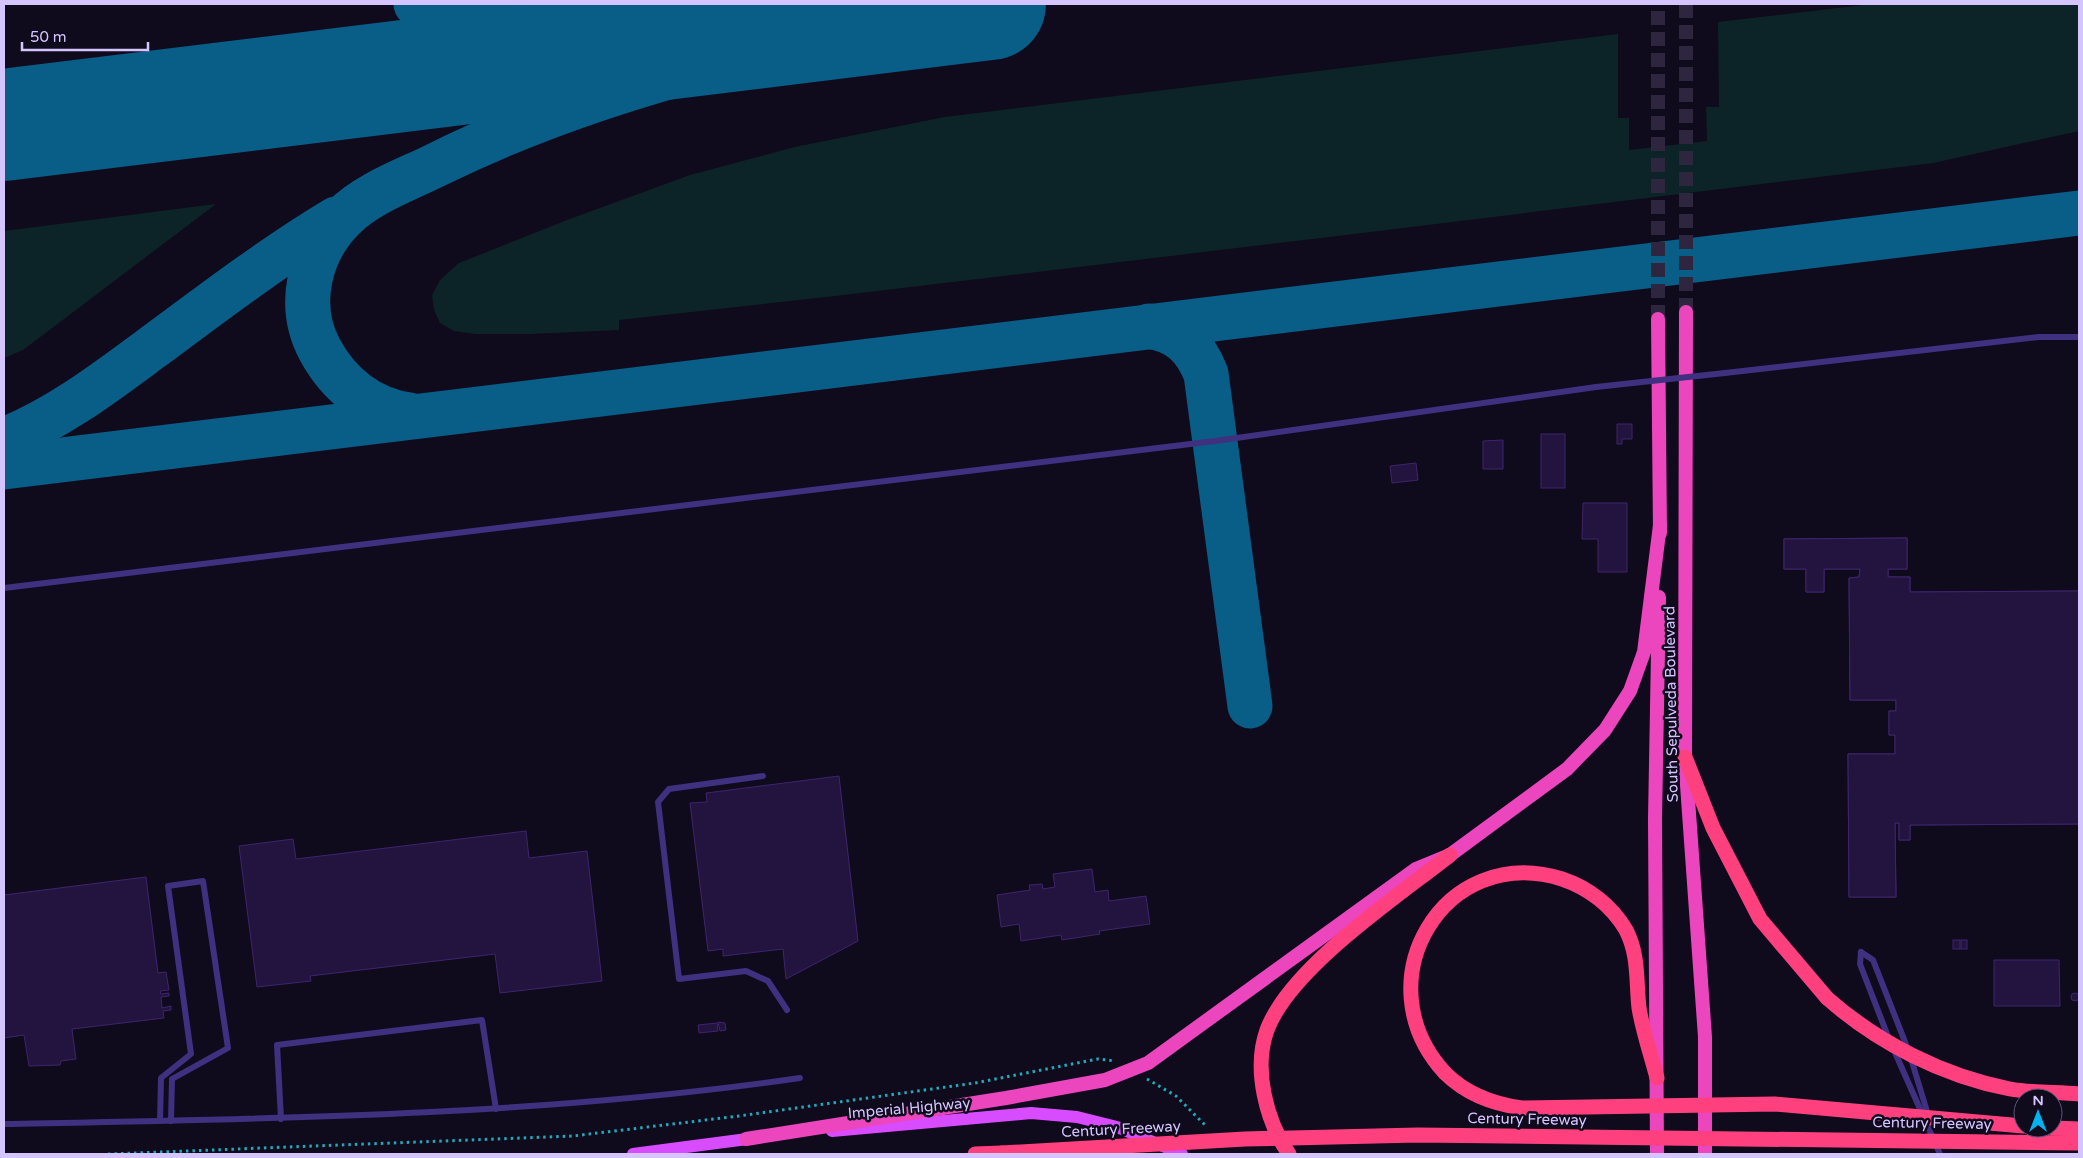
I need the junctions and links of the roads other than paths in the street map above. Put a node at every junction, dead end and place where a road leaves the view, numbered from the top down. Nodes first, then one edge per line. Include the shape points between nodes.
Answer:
1 (1686, 312) tunnel mouth
2 (1658, 319) tunnel mouth
3 (2079, 337) edge
4 (1660, 525) junction
5 (4, 588) edge
6 (1685, 757) junction
7 (763, 776) dead end
8 (1450, 855) junction
9 (787, 1010) dead end
10 (800, 1078) dead end
11 (1657, 1078) junction
12 (2079, 1094) edge
13 (496, 1109) junction
14 (281, 1118) junction
15 (160, 1121) junction
16 (171, 1121) junction
17 (4, 1124) edge
18 (2013, 1125) edge
19 (2063, 1128) edge
20 (2079, 1129) edge
21 (746, 1139) junction
22 (2079, 1143) edge
23 (1940, 1153) edge
24 (633, 1154) edge
25 (975, 1154) edge
26 (1182, 1154) edge
27 (1289, 1154) edge
28 (1658, 1154) edge
29 (1705, 1154) edge

1 - 6 highway, South Sepulveda Boulevard
2 - 4 highway, South Sepulveda Boulevard
3 - 5 lane, bridge via 2039,336 1596,387 1215,441
4 - 8 highway via 1644,652 1630,691 1605,730 1567,769
4 - 11 highway, South Sepulveda Boulevard
6 - 12 highway, bridge via 1713,828 1760,919 1827,998 1854,1022 1879,1038 1974,1081 2012,1090
6 - 29 highway, South Sepulveda Boulevard via 1705,1036
7 - 9 lane via 669,789 658,802 679,979 746,971 768,981
8 - 21 highway via 1416,869 1148,1063 1105,1080
8 - 27 highway via 1322,959 1282,1001 1267,1030 1261,1057 1270,1119 1278,1139
10 - 13 lane via 606,1102
11 - 18 highway, bridge via 1640,1008 1636,958 1626,931 1607,906 1581,887 1554,877 1528,874 1496,877 1460,894 1437,915 1420,941 1411,974 1412,1008 1422,1041 1445,1073 1459,1086 1500,1104 1522,1108 1782,1104
11 - 28 highway, South Sepulveda Boulevard
13 - 14 lane
13 - 14 lane via 482,1020 277,1046
14 - 16 lane
15 - 16 lane
15 - 16 lane via 161,1078 191,1054 168,886 203,881 228,1048 172,1079
15 - 17 lane
19 - 20 highway
21 - 24 main road, Imperial Highway
21 - 26 main road, Imperial Highway via 1031,1113 1077,1117 1117,1127
22 - 25 highway, Century Freeway, bridge via 1418,1135 1245,1139
23 - 23 lane via 1909,1052 1872,960 1861,952 1860,964 1895,1054

